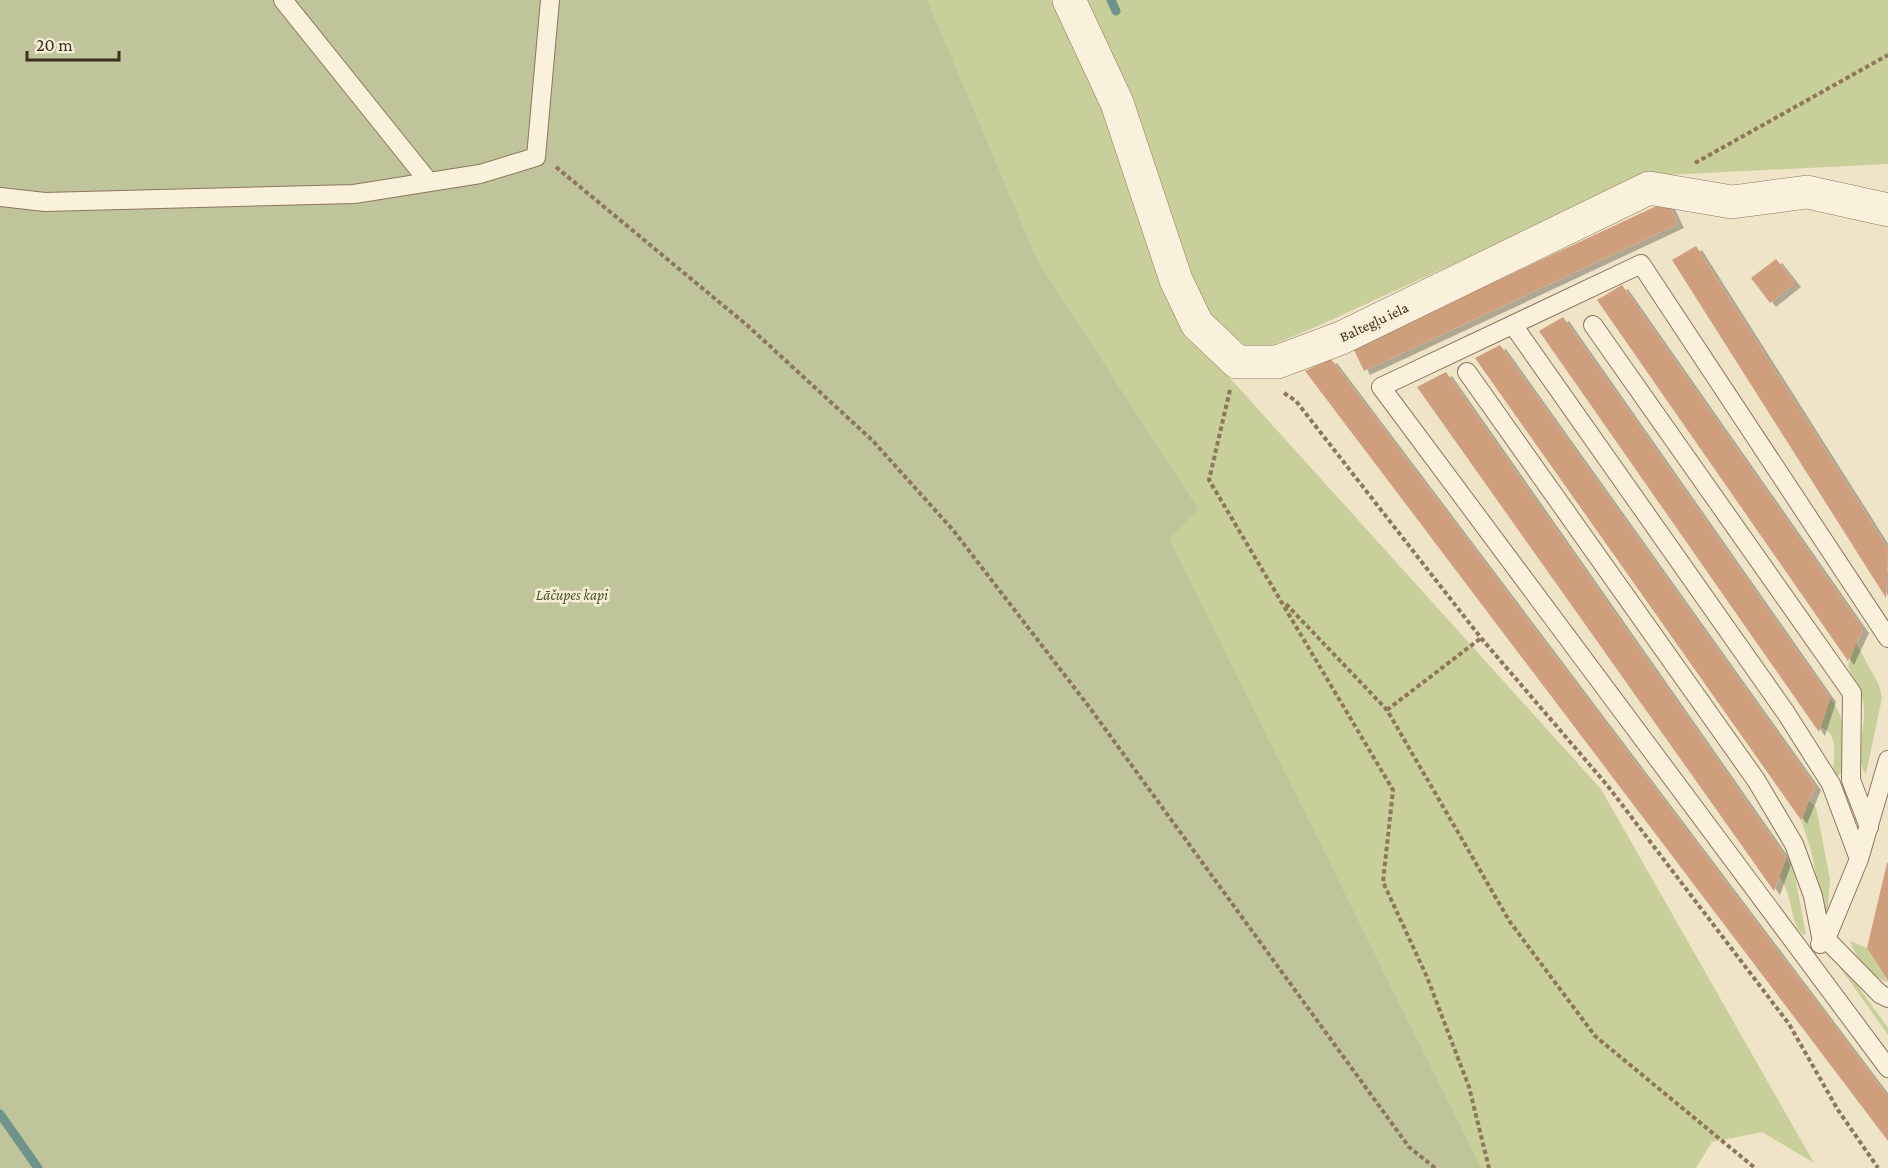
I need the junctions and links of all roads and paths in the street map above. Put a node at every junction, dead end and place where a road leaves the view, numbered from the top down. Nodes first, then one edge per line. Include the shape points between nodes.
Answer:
1 (283, 0) edge
2 (550, 0) edge
3 (1069, 0) edge
4 (1888, 55) edge
5 (536, 158) junction
6 (1691, 165) dead end
7 (429, 182) junction
8 (0, 197) edge
9 (1888, 210) edge
10 (1513, 325) junction
11 (1593, 325) dead end
12 (1237, 362) junction
13 (1467, 372) dead end
14 (1276, 388) dead end
15 (1282, 600) junction
16 (1481, 638) junction
17 (1888, 638) edge
18 (1387, 710) junction
19 (1888, 760) edge
20 (1869, 827) junction
21 (1859, 859) junction
22 (1824, 940) junction
23 (1806, 958) junction
24 (1888, 998) edge
25 (1888, 1068) edge
26 (1435, 1168) edge
27 (1489, 1168) edge
28 (1755, 1168) edge
29 (1878, 1168) edge

1 - 7 lane
2 - 5 lane
3 - 12 street via 1116,103 1176,280 1197,324
4 - 6 path
5 - 7 lane via 480,174
5 - 26 path via 561,170 756,333 872,440 953,530 1090,708 1409,1147
7 - 8 lane via 354,194 45,202
9 - 12 street, Baltegļu iela via 1808,192 1732,202 1649,188 1341,338 1278,362
10 - 17 lane via 1641,264
10 - 21 lane via 1786,713 1831,784
10 - 23 lane via 1381,387
11 - 20 lane via 1852,693 1851,780
12 - 15 path via 1209,480
13 - 22 lane via 1756,780 1794,844
14 - 16 path via 1296,401
15 - 18 path
15 - 27 path via 1393,790 1383,882 1427,977 1469,1087
16 - 18 path
16 - 29 path via 1607,785 1789,1024
18 - 28 path via 1510,922 1595,1036
19 - 20 lane
20 - 21 lane
21 - 22 lane
22 - 23 lane
22 - 24 lane
23 - 25 lane

